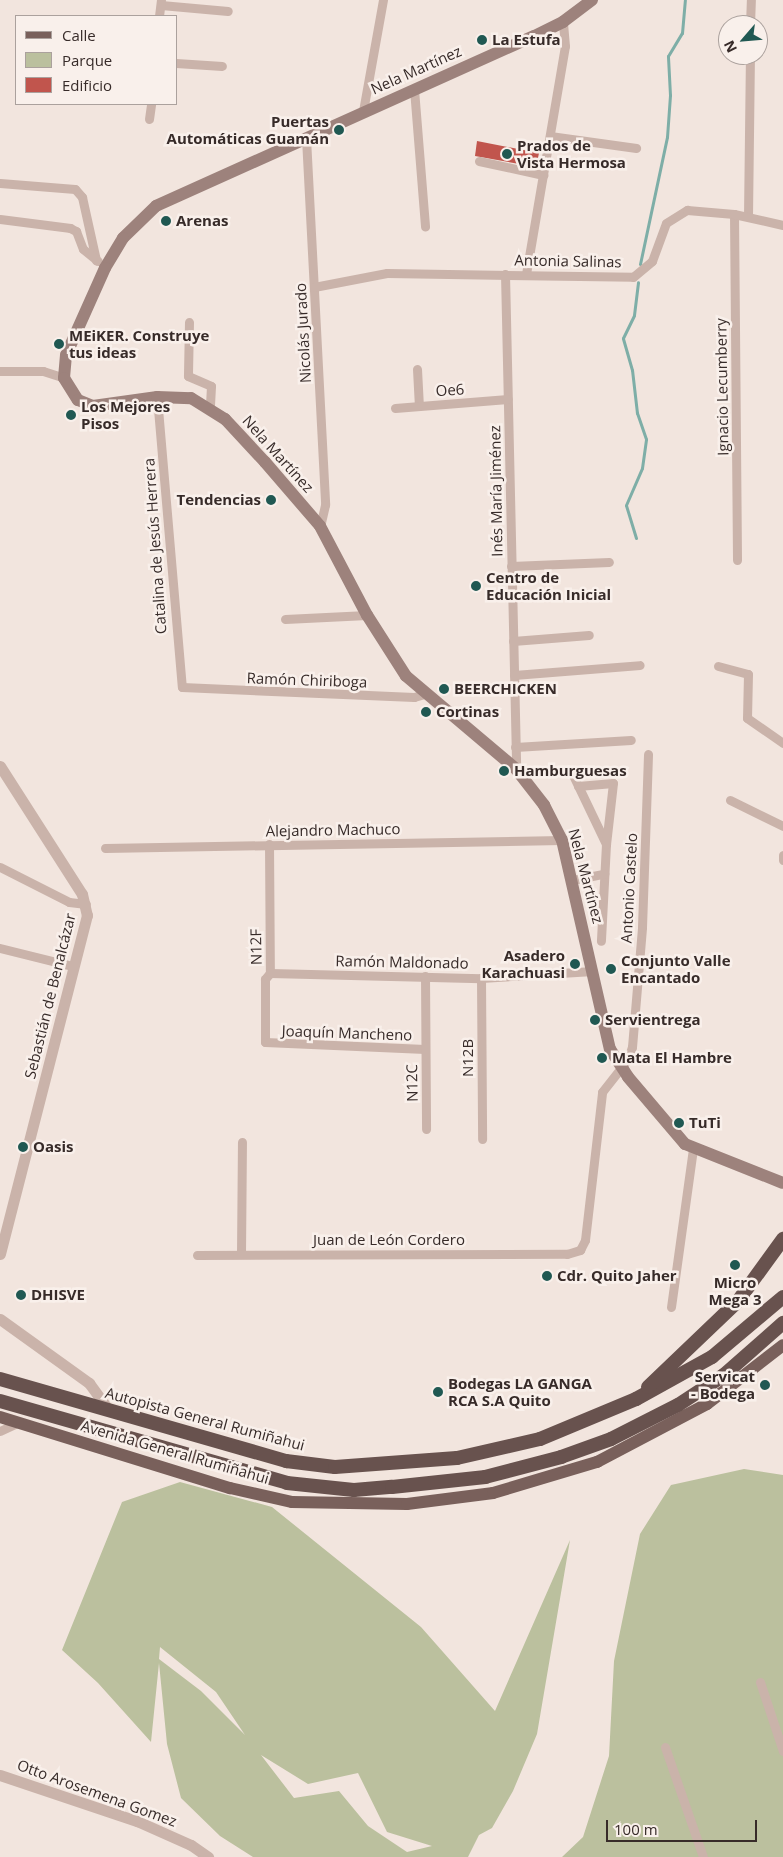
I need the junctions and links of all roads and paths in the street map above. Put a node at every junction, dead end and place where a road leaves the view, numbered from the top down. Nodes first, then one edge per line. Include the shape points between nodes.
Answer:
1 (382, 0) edge
2 (592, 0) edge
3 (751, 0) edge
4 (161, 2) edge
5 (228, 11) dead end
6 (160, 15) edge
7 (750, 15) edge
8 (563, 22) junction
9 (178, 63) edge
10 (750, 65) edge
11 (222, 66) dead end
12 (414, 89) junction
13 (150, 105) edge
14 (363, 111) junction
15 (149, 118) dead end
16 (550, 136) junction
17 (306, 138) junction
18 (636, 148) dead end
19 (479, 161) dead end
20 (543, 175) junction
21 (0, 183) edge
22 (734, 214) junction
23 (748, 216) junction
24 (0, 219) edge
25 (783, 225) edge
26 (425, 227) dead end
27 (101, 264) junction
28 (505, 274) junction
29 (526, 274) junction
30 (314, 287) junction
31 (189, 322) dead end
32 (417, 369) dead end
33 (0, 371) edge
34 (64, 378) junction
35 (157, 397) junction
36 (508, 399) junction
37 (419, 406) junction
38 (210, 408) junction
39 (394, 408) dead end
40 (320, 526) junction
41 (737, 560) dead end
42 (609, 562) dead end
43 (512, 566) junction
44 (367, 615) junction
45 (285, 619) dead end
46 (589, 636) dead end
47 (513, 641) junction
48 (640, 665) dead end
49 (718, 666) dead end
50 (514, 675) junction
51 (187, 689) joint
52 (424, 694) junction
53 (631, 740) dead end
54 (783, 743) edge
55 (515, 748) junction
56 (648, 754) dead end
57 (0, 766) edge
58 (516, 768) junction
59 (572, 773) dead end
60 (578, 786) junction
61 (730, 800) dead end
62 (783, 826) edge
63 (562, 840) junction
64 (269, 844) junction
65 (606, 844) junction
66 (105, 848) dead end
67 (783, 855) edge
68 (783, 860) edge
69 (0, 867) edge
70 (604, 874) junction
71 (572, 880) junction
72 (86, 904) junction
73 (601, 941) dead end
74 (0, 948) edge
75 (73, 966) junction
76 (593, 971) junction
77 (270, 973) junction
78 (425, 976) junction
79 (481, 978) junction
80 (269, 1044) joint
81 (425, 1049) junction
82 (621, 1068) junction
83 (426, 1128) dead end
84 (482, 1139) dead end
85 (242, 1142) dead end
86 (693, 1148) junction
87 (783, 1183) edge
88 (783, 1239) edge
89 (580, 1250) joint
90 (0, 1254) edge
91 (241, 1254) junction
92 (197, 1255) dead end
93 (783, 1297) edge
94 (671, 1307) dead end
95 (0, 1319) edge
96 (783, 1323) edge
97 (783, 1344) edge
98 (0, 1378) edge
99 (636, 1399) junction
100 (0, 1401) edge
101 (108, 1411) junction
102 (0, 1417) edge
103 (17, 1423) junction
104 (0, 1431) edge
105 (760, 1682) dead end
106 (665, 1747) dead end
107 (783, 1751) edge
108 (0, 1775) edge
109 (208, 1857) edge
110 (703, 1857) edge

1 - 14 street
2 - 8 main road, Nela Martínez
3 - 7 street
4 - 5 street
4 - 6 street
8 - 12 main road, Nela Martínez
8 - 16 street via 565,46
9 - 11 street
10 - 23 street
12 - 14 main road, Nela Martínez
12 - 26 street
13 - 15 street
14 - 17 main road, Nela Martínez
16 - 18 street
16 - 20 street
17 - 27 main road, Nela Martínez via 156,206
17 - 30 street, Nicolás Jurado
19 - 20 street
20 - 29 street
21 - 27 street via 75,189 82,197
22 - 23 street, Antonia Salinas
22 - 29 street, Antonia Salinas via 687,210 674,215 666,223 652,261 633,276
22 - 41 street, Ignacio Lecumberry
23 - 25 street, Antonia Salinas
24 - 27 street via 70,228
27 - 34 main road, Nela Martínez via 66,354
28 - 29 street, Antonia Salinas
28 - 30 street, Antonia Salinas via 387,273
28 - 36 street, Inés María Jiménez
30 - 40 street, Nicolás Jurado via 325,505
31 - 38 street via 188,376 211,386
32 - 37 street
33 - 34 street via 43,371
34 - 35 main road, Nela Martínez via 78,400 93,406
35 - 38 main road, Nela Martínez via 191,398
35 - 51 street, Catalina de Jesús Herrera via 179,682
36 - 37 street, Oe6
36 - 43 street, Inés María Jiménez
37 - 39 street, Oe6
38 - 40 main road, Nela Martínez via 239,434
40 - 44 main road, Nela Martínez
42 - 43 street
43 - 47 street, Inés María Jiménez
44 - 45 street
44 - 52 main road, Nela Martínez via 396,662
46 - 47 street
47 - 50 street, Inés María Jiménez
48 - 50 street
49 - 54 street via 748,674 747,718
50 - 55 street, Inés María Jiménez
51 - 52 street, Ramón Chiriboga via 414,697
52 - 58 main road, Nela Martínez
53 - 55 street
55 - 58 street, Inés María Jiménez
56 - 82 street, Antonio Castelo via 642,927 632,1046
57 - 72 street, Sebastián de Benalcázar
58 - 63 main road, Nela Martínez via 544,805
59 - 60 street
60 - 65 street
60 - 65 street via 612,783
61 - 62 street
63 - 64 street, Alejandro Machuco
63 - 71 main road, Nela Martínez
64 - 66 street, Alejandro Machuco
64 - 77 street, N12F
65 - 70 street
67 - 68 street
69 - 72 street via 69,902
70 - 71 street
70 - 73 street
71 - 76 main road, Nela Martínez
72 - 75 street, Sebastián de Benalcázar via 87,915
74 - 75 street
75 - 90 street, Sebastián de Benalcázar
76 - 79 street, Ramón Maldonado
76 - 82 main road, Nela Martínez via 610,1049
77 - 78 street, Ramón Maldonado
77 - 80 street, N12F via 265,979 263,1038
78 - 79 street, Ramón Maldonado
78 - 81 street, N12C
79 - 84 street, N12B
80 - 81 street, Joaquín Mancheno
81 - 83 street, N12C
82 - 86 main road, Nela Martínez via 668,1128
82 - 89 street, Antonio Castelo via 602,1092 585,1240
85 - 91 street
86 - 87 main road, Nela Martínez
86 - 94 street
88 - 99 highway via 738,1302
89 - 91 street, Juan de León Cordero via 567,1254
91 - 92 street, Juan de León Cordero
93 - 99 highway, Autopista General Rumiñahui via 712,1357
95 - 101 street via 89,1383
96 - 100 highway via 724,1376 678,1405 611,1439 561,1457 485,1477 392,1487 354,1490 287,1483
97 - 103 main road, Avenida General Rumiñahui via 707,1404 597,1462 493,1493 440,1501 345,1506 292,1502 230,1488
98 - 101 highway, Autopista General Rumiñahui
99 - 101 highway, Autopista General Rumiñahui via 540,1439 498,1449 457,1458 335,1467 286,1461
102 - 103 main road, Avenida General Rumiñahui
103 - 104 street
105 - 107 street
106 - 110 street
108 - 109 street, Otto Arosemena Gomez via 137,1821 191,1845

